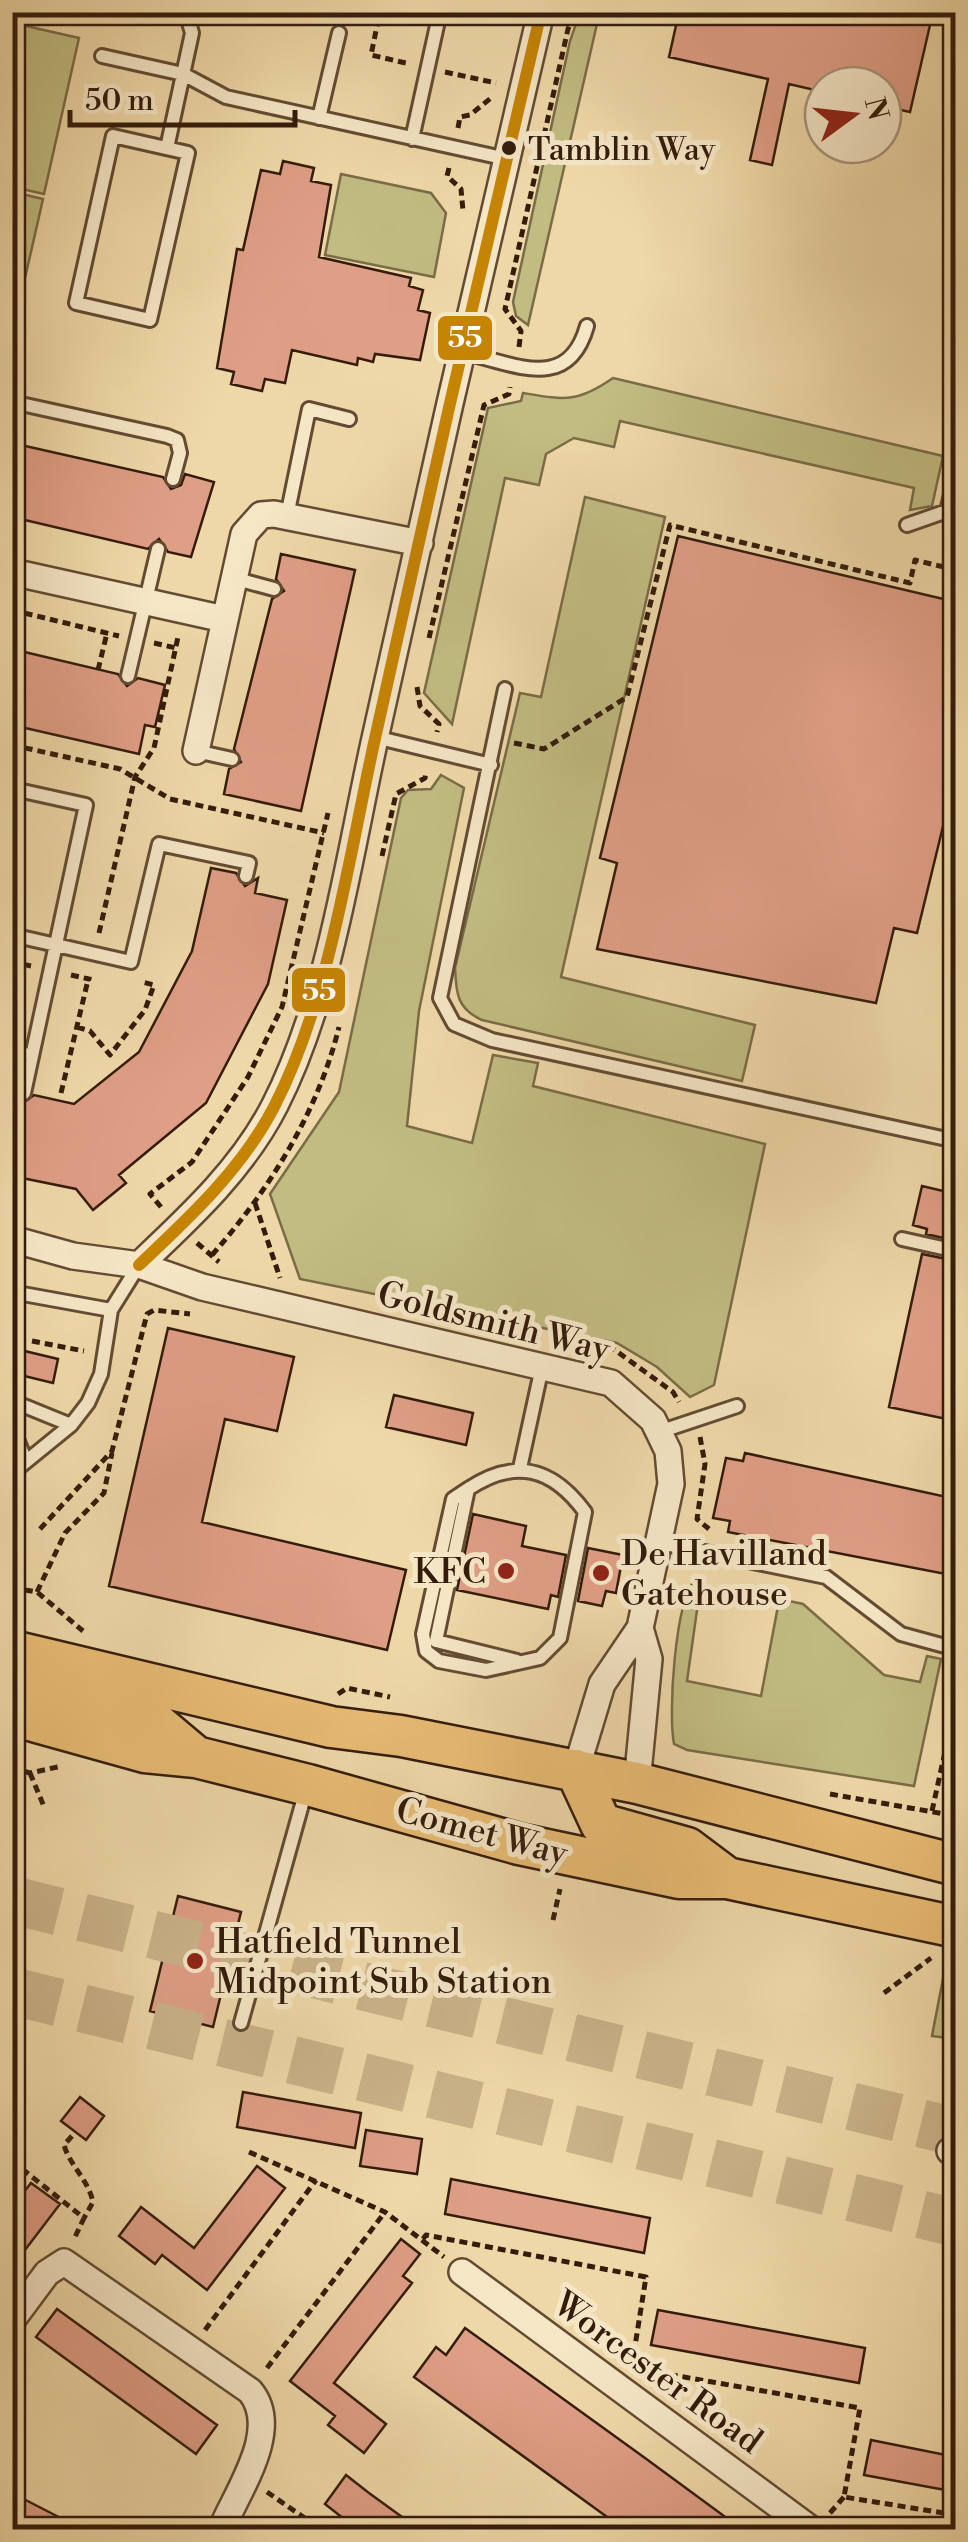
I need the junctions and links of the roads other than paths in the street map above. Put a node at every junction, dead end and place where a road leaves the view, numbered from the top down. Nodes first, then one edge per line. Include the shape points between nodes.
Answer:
1 (186, 12) edge
2 (440, 12) edge
3 (541, 12) edge
4 (339, 33) dead end
5 (102, 56) dead end
6 (183, 74) junction
7 (319, 118) junction
8 (412, 138) junction
9 (166, 148) junction
10 (506, 159) junction
11 (587, 326) dead end
12 (464, 354) junction
13 (12, 402) edge
14 (349, 418) dead end
15 (956, 475) edge
16 (173, 479) dead end
17 (287, 516) junction
18 (907, 525) dead end
19 (420, 543) junction
20 (158, 549) dead end
21 (12, 572) edge
22 (234, 578) junction
23 (274, 589) dead end
24 (145, 600) junction
25 (224, 619) junction
26 (128, 676) dead end
27 (505, 689) dead end
28 (375, 737) junction
29 (196, 751) joint
30 (232, 759) dead end
31 (491, 764) junction
32 (12, 813) edge
33 (246, 876) dead end
34 (12, 935) edge
35 (58, 944) junction
36 (12, 1052) edge
37 (32, 1056) junction
38 (24, 1093) dead end
39 (956, 1140) edge
40 (12, 1238) edge
41 (902, 1240) dead end
42 (956, 1252) edge
43 (139, 1265) junction
44 (12, 1292) edge
45 (111, 1310) junction
46 (542, 1367) junction
47 (12, 1401) edge
48 (737, 1406) dead end
49 (71, 1424) junction
50 (12, 1426) edge
51 (659, 1432) junction
52 (24, 1459) junction
53 (520, 1468) junction
54 (12, 1473) edge
55 (661, 1543) junction
56 (640, 1628) junction
57 (956, 1649) edge
58 (12, 1651) edge
59 (12, 1671) edge
60 (12, 1715) edge
61 (196, 1756) junction
62 (576, 1770) junction
63 (636, 1783) junction
64 (308, 1784) junction
65 (601, 1824) junction
66 (540, 1848) junction
67 (956, 1865) edge
68 (727, 1878) junction
69 (943, 1942) edge
70 (241, 2023) dead end
71 (462, 2272) road end
72 (12, 2320) edge
73 (780, 2520) edge
74 (221, 2530) edge
75 (812, 2530) edge

1 - 6 lane via 192,33
2 - 8 lane
3 - 10 street
4 - 7 lane
5 - 6 lane
6 - 7 lane via 226,97
6 - 9 lane
7 - 8 lane
8 - 10 lane
9 - 9 lane via 114,136 76,303 150,320 188,153
10 - 12 street
11 - 12 lane via 581,346 563,366 545,370
12 - 19 street
13 - 16 lane via 177,440
14 - 17 lane via 309,409
15 - 18 lane via 948,511
17 - 19 street
17 - 22 street via 261,515 252,522
19 - 28 street
20 - 24 lane
21 - 24 street
22 - 23 lane
22 - 25 street
24 - 25 street
24 - 26 lane
25 - 29 street
27 - 31 lane
28 - 31 lane
28 - 43 street via 302,1046 246,1151
29 - 30 lane
31 - 39 lane via 440,998 454,1024 492,1040
32 - 35 lane via 18,790 86,805
33 - 35 lane via 249,863 159,844 132,962
34 - 35 lane
35 - 37 lane
36 - 37 lane
37 - 38 lane
40 - 43 street, Goldsmith Way via 63,1254
41 - 42 lane
43 - 45 lane
43 - 46 street, Goldsmith Way via 208,1289
44 - 45 lane
45 - 49 lane via 101,1374
46 - 51 street, Goldsmith Way via 610,1383
46 - 53 lane
47 - 49 lane
48 - 51 lane
49 - 52 lane
50 - 52 lane
51 - 55 street, Goldsmith Way via 671,1484
52 - 54 lane
53 - 53 lane via 565,1486 585,1512 560,1638 540,1658 517,1661 436,1641 468,1488 492,1473
55 - 56 street, Goldsmith Way
55 - 57 lane via 826,1577 901,1634
56 - 62 street, Goldsmith Way via 602,1684
56 - 63 street, Goldsmith Way via 648,1659
58 - 62 main road, Comet Way via 331,1727
59 - 61 main road via 24,1684 152,1720
60 - 61 main road, Comet Way via 145,1752
61 - 64 main road, Comet Way
62 - 63 main road, Comet Way
62 - 65 main road
63 - 65 main road
63 - 67 main road, Comet Way
64 - 66 main road, Comet Way
64 - 70 lane
65 - 66 main road
65 - 68 main road via 687,1848
66 - 68 main road, Comet Way via 679,1878
68 - 69 main road, Comet Way
71 - 73 street, Worcester Road
72 - 74 street via 47,2273 64,2262 250,2391 262,2406 264,2429
73 - 75 street, Worcester Road

